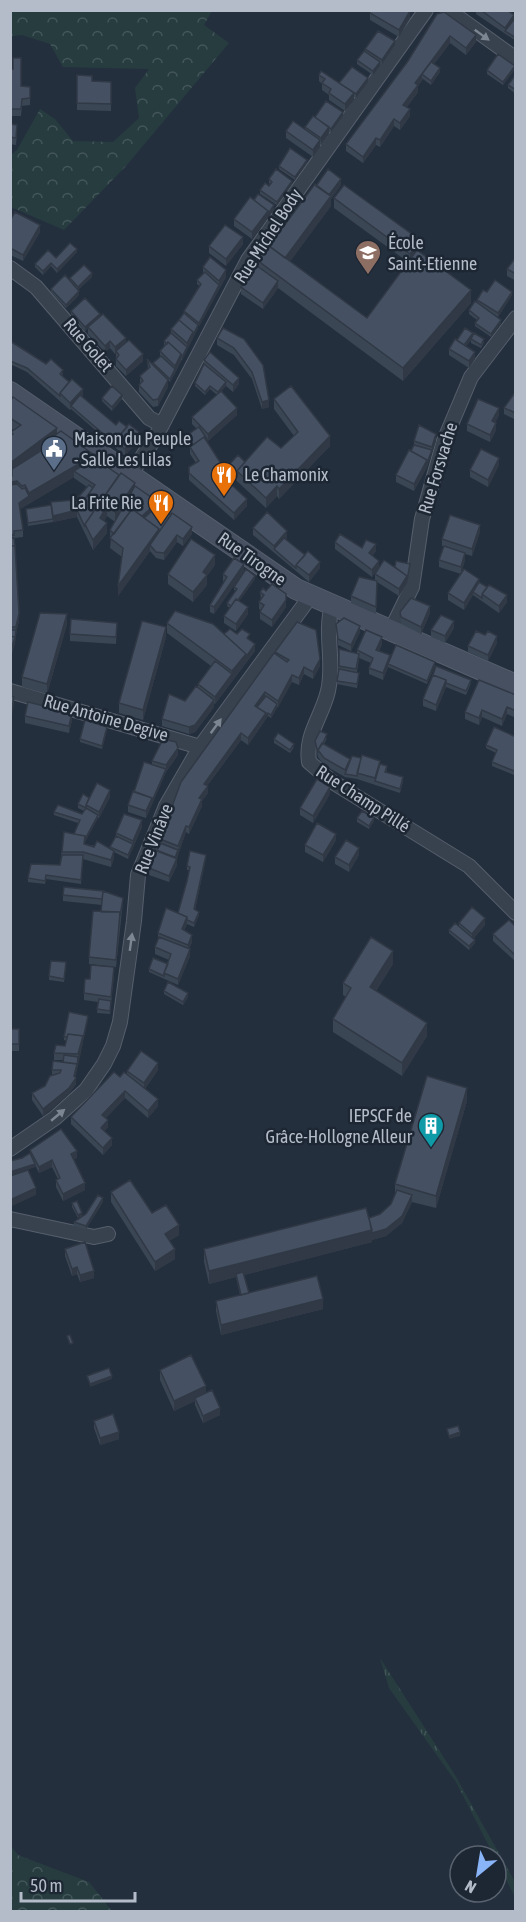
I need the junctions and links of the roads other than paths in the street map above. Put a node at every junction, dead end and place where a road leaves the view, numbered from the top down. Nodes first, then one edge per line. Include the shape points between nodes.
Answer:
1 (426, 10) edge
2 (448, 10) edge
3 (516, 59) edge
4 (10, 268) edge
5 (516, 318) edge
6 (10, 392) edge
7 (162, 425) junction
8 (130, 475) junction
9 (310, 597) junction
10 (332, 606) junction
11 (391, 630) junction
12 (516, 685) edge
13 (10, 691) edge
14 (200, 747) junction
15 (516, 913) edge
16 (10, 1149) edge
17 (11, 1219) edge
18 (108, 1234) dead end

1 - 7 street, Rue Michel Body via 248,260
2 -> 3 street
4 - 7 street, Rue Golet via 36,287 149,418
5 - 11 street, Rue Forsvache via 471,377 444,441 422,519 412,587
6 - 8 street, Rue Tirogne
7 - 8 street, Rue Michel Body
8 - 9 street, Rue Tirogne
9 - 10 street, Rue Tirogne
14 -> 9 street, Rue Vinâve
10 - 11 street, Rue Tirogne
10 - 15 street, Rue Champ Pillé via 328,690 310,731 309,762 331,781 469,866
11 - 12 street, Rue Tirogne
13 - 14 street, Rue Antoine Degive
16 -> 14 street, Rue Vinâve via 87,1090 113,1046 122,1006 138,875 166,806
17 - 18 street via 94,1238

